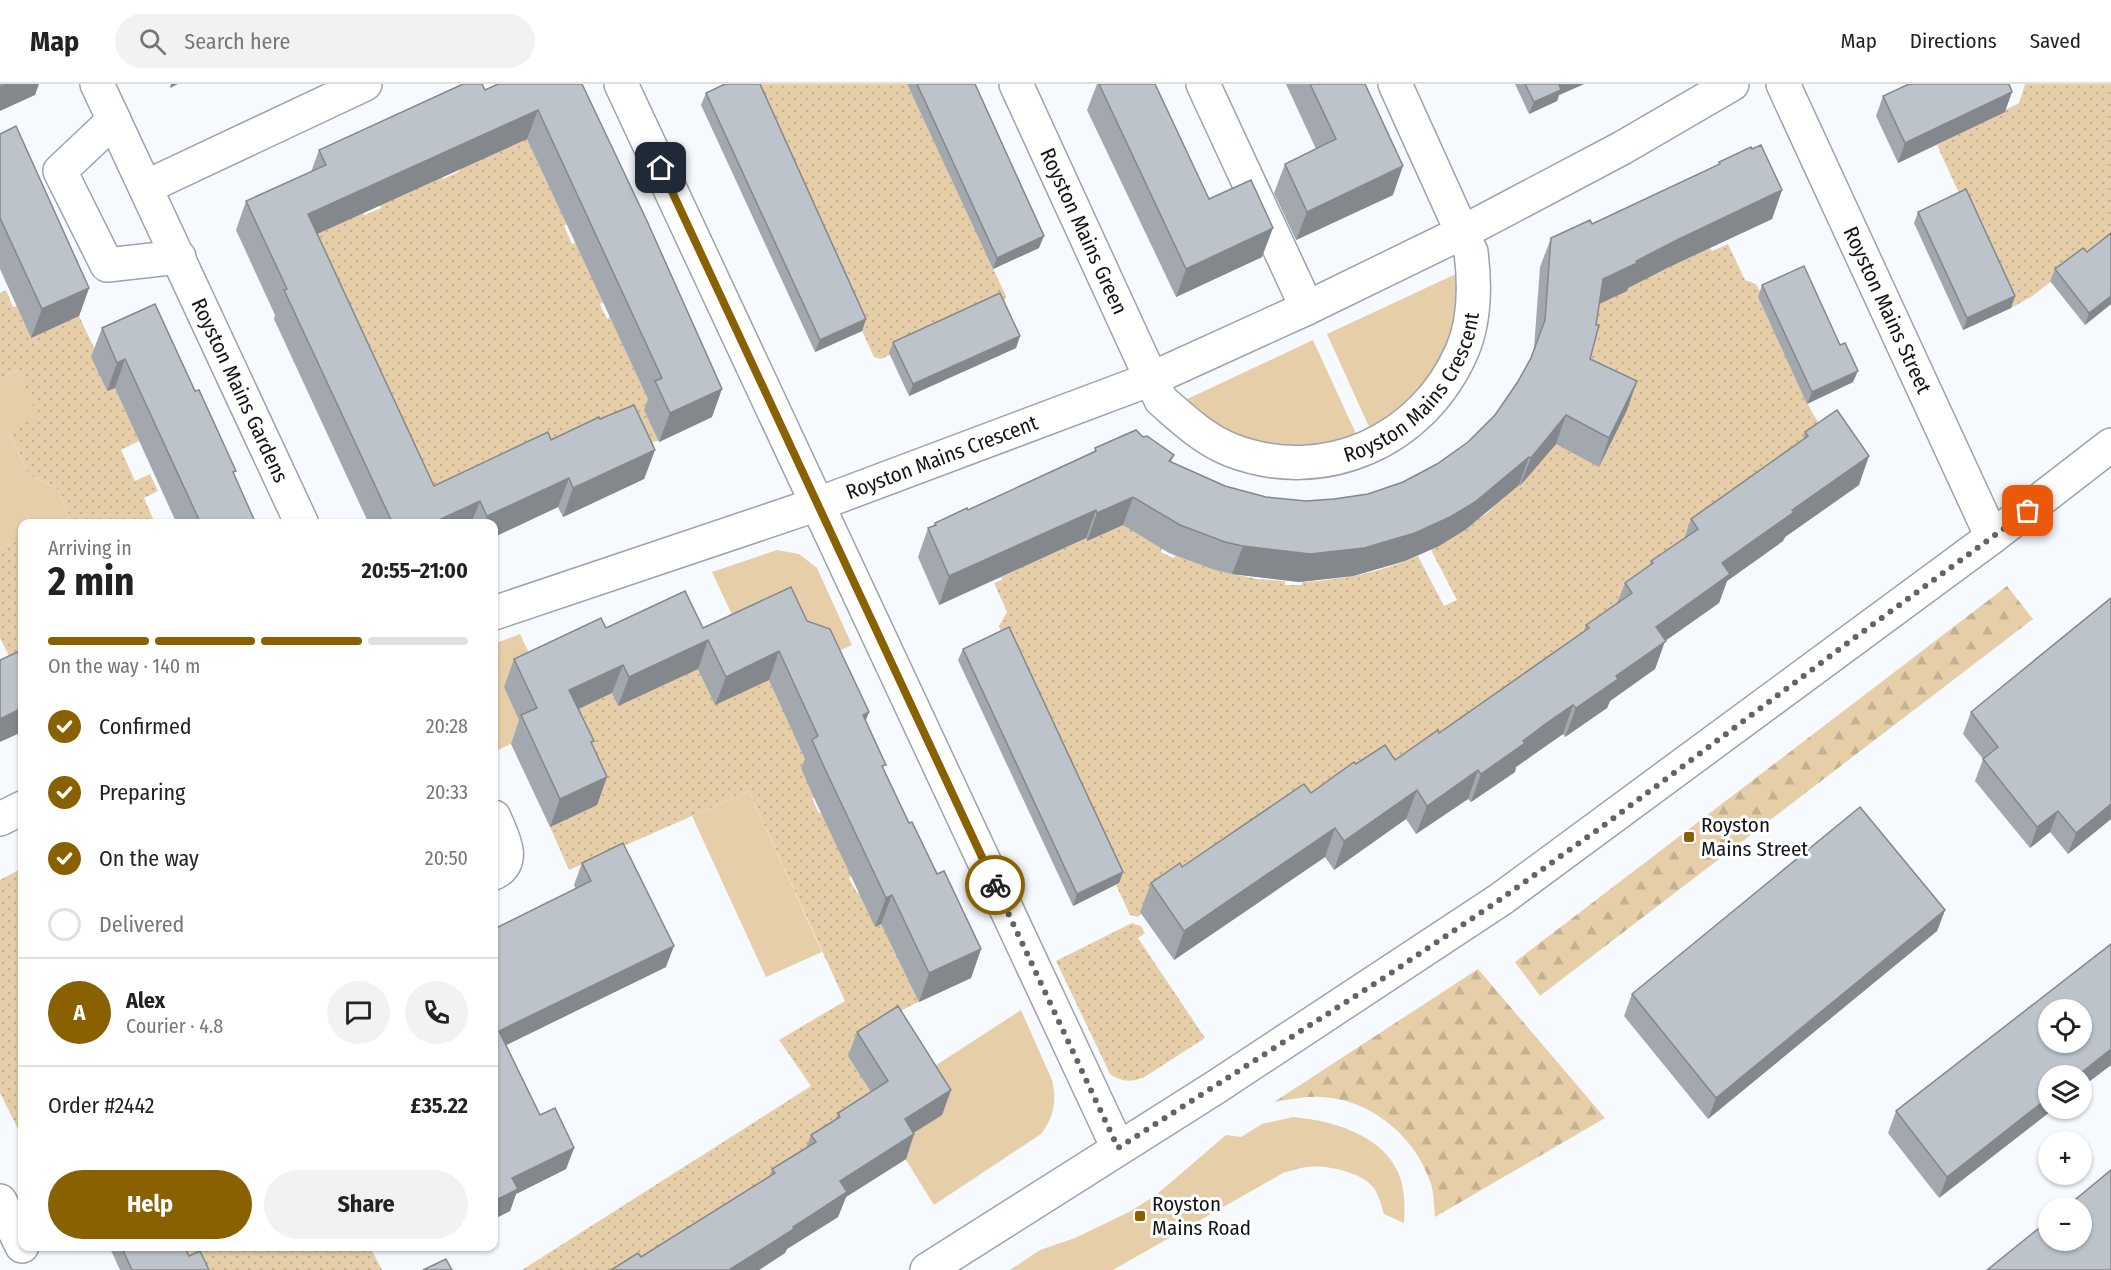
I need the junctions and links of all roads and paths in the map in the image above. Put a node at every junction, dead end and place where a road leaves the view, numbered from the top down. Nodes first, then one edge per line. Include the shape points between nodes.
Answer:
1 (97, 84) edge
2 (365, 84) edge
3 (621, 84) edge
4 (1016, 84) edge
5 (1203, 84) edge
6 (1395, 84) edge
7 (1732, 84) edge
8 (1783, 84) edge
9 (114, 120) junction
10 (146, 187) junction
11 (1463, 232) junction
12 (179, 257) junction
13 (1307, 308) junction
14 (1151, 379) junction
15 (2111, 445) edge
16 (818, 504) junction
17 (300, 519) edge
18 (1992, 537) junction
19 (498, 612) edge
20 (18, 810) edge
21 (0, 819) edge
22 (498, 827) edge
23 (498, 871) edge
24 (1118, 1148) junction
25 (0, 1201) edge
26 (18, 1236) edge
27 (25, 1251) edge
28 (34, 1270) edge
29 (927, 1270) edge

1 - 9 street, Royston Mains Gardens
2 - 10 street
3 - 16 street
4 - 14 street, Royston Mains Green
5 - 13 street
6 - 11 street
7 - 11 street, Royston Mains Crescent via 1622,148
8 - 18 street, Royston Mains Street
9 - 10 street, Royston Mains Gardens
9 - 12 street via 60,171 107,265
10 - 12 street, Royston Mains Gardens
11 - 13 street, Royston Mains Crescent
11 - 14 street, Royston Mains Crescent via 1471,252 1474,301 1462,349 1445,383 1419,414 1370,447 1317,462 1281,462 1230,450 1203,436 1161,400
12 - 17 street, Royston Mains Gardens
13 - 14 street, Royston Mains Crescent
14 - 16 street, Royston Mains Crescent
15 - 18 street
16 - 19 street, Royston Mains Crescent
16 - 24 street
18 - 24 street via 1501,899
20 - 21 street
22 - 23 street via 507,848 506,861
24 - 29 street
25 - 26 street
27 - 28 street

